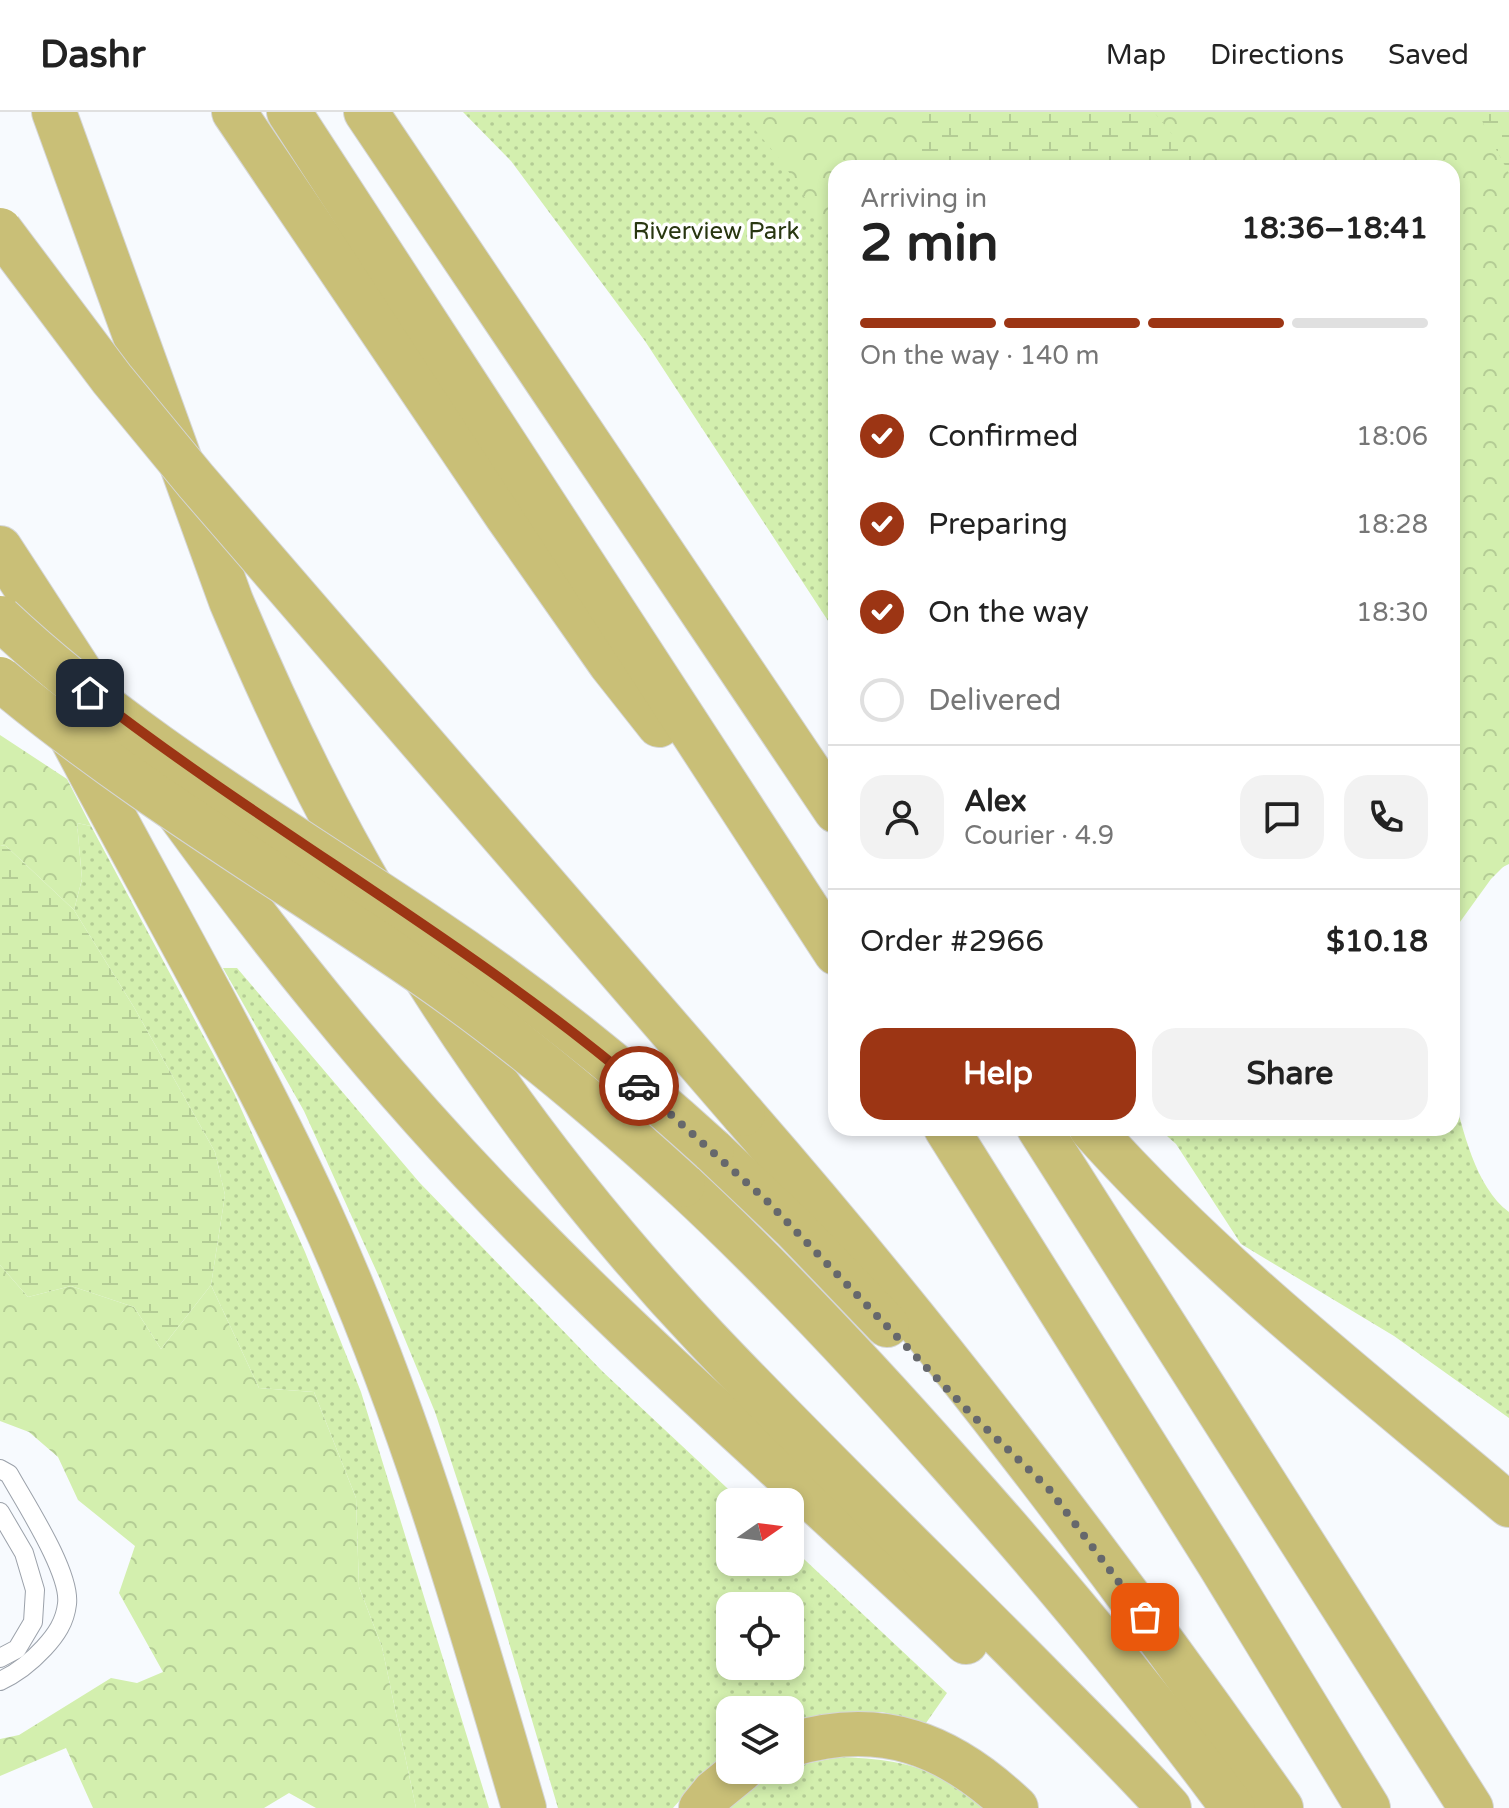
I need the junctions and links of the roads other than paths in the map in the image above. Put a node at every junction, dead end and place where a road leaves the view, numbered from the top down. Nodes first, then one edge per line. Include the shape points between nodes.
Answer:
1 (54, 112) edge
2 (234, 112) edge
3 (289, 112) edge
4 (366, 112) edge
5 (0, 230) edge
6 (0, 548) edge
7 (0, 592) edge
8 (0, 618) edge
9 (0, 679) edge
10 (0, 708) edge
11 (783, 731) junction
12 (828, 776) edge
13 (140, 787) junction
14 (828, 799) edge
15 (792, 883) junction
16 (828, 940) edge
17 (951, 1136) edge
18 (1044, 1136) edge
19 (1099, 1136) edge
20 (0, 1469) edge
21 (1049, 1489) junction
22 (1509, 1505) edge
23 (0, 1512) edge
24 (0, 1658) edge
25 (0, 1681) edge
26 (804, 1741) edge
27 (726, 1784) edge
28 (524, 1808) edge
29 (701, 1808) edge
30 (1016, 1808) edge
31 (1132, 1808) edge
32 (1169, 1808) edge
33 (1233, 1808) edge
34 (1281, 1808) edge
35 (1368, 1808) edge
36 (1471, 1808) edge

1 - 32 highway via 243,631 341,832 434,990 540,1139 662,1290
2 - 15 highway via 610,663
3 - 15 highway
4 - 11 highway
5 - 21 highway, bridge via 196,481 891,1287
6 - 31 highway via 106,712 216,864 327,1005 461,1160 574,1277 951,1628
7 - 28 highway via 248,1065 322,1219 409,1434
8 - 21 highway, bridge via 195,771 435,930 618,1068 794,1228
9 - 13 highway, bridge
10 - 13 highway, bridge via 83,761
11 - 12 highway
11 - 14 highway
13 - 33 highway, bridge via 456,998 571,1087 683,1185 822,1321 1011,1531
15 - 16 highway
17 - 35 highway
18 - 36 highway
19 - 22 highway via 1231,1268
20 - 25 lane via 9,1474 44,1537 65,1584 67,1603 59,1632 34,1659
21 - 34 highway
23 - 24 lane via 24,1553 35,1590 33,1622 17,1649
26 - 30 highway via 848,1734 913,1741 967,1767
27 - 29 highway

